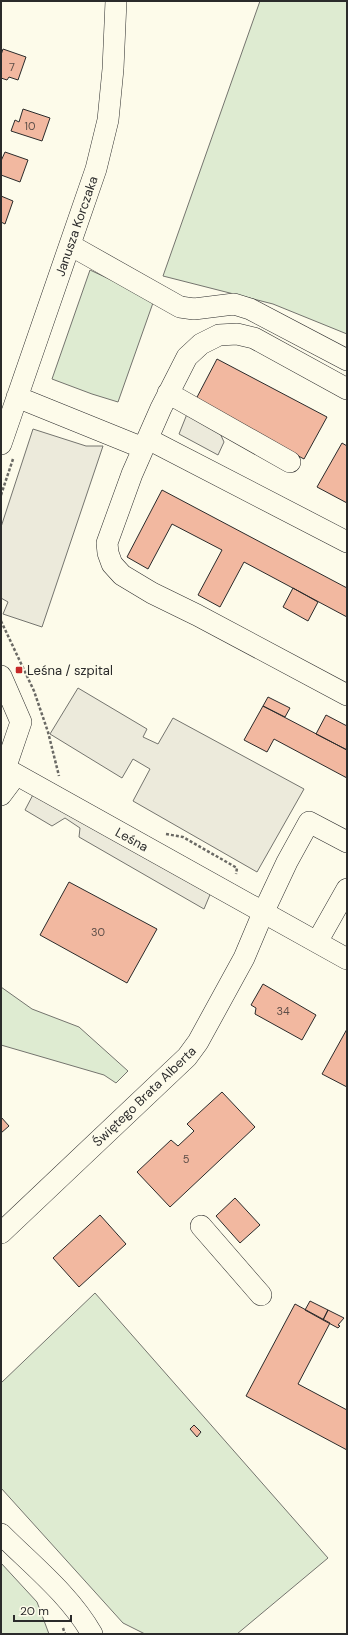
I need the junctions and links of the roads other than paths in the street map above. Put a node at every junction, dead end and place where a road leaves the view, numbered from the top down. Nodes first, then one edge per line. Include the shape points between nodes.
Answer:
1 (116, 1) edge
2 (70, 245) junction
3 (347, 360) edge
4 (347, 389) edge
5 (168, 394) junction
6 (17, 397) junction
7 (1, 444) edge
8 (145, 444) junction
9 (290, 462) dead end
10 (347, 542) edge
11 (1, 676) edge
12 (347, 695) edge
13 (7, 770) edge
14 (1, 795) edge
15 (347, 842) edge
16 (347, 888) edge
17 (263, 913) junction
18 (317, 942) junction
19 (347, 959) edge
20 (201, 1226) dead end
21 (1, 1233) edge
22 (261, 1295) dead end
23 (1, 1534) edge
24 (92, 1634) edge

1 - 2 street, Janusza Korczaka via 108,120 96,169
2 - 3 street via 180,307 194,309 234,304 250,309
2 - 6 street, Janusza Korczaka
4 - 5 street via 254,338 237,334 219,335 201,344 187,357
5 - 8 street
5 - 9 street
6 - 7 street, Janusza Korczaka
6 - 8 street
8 - 10 street
8 - 12 street via 107,542 112,564 122,575 152,593
11 - 13 street via 21,722
13 - 14 street
13 - 17 street, Leśna
15 - 17 street via 309,822
16 - 18 street
17 - 18 street, Leśna
17 - 21 street, Świętego Brata Alberta via 244,958 198,1042 187,1057
18 - 19 street, Leśna
20 - 22 street
23 - 24 street via 66,1599

